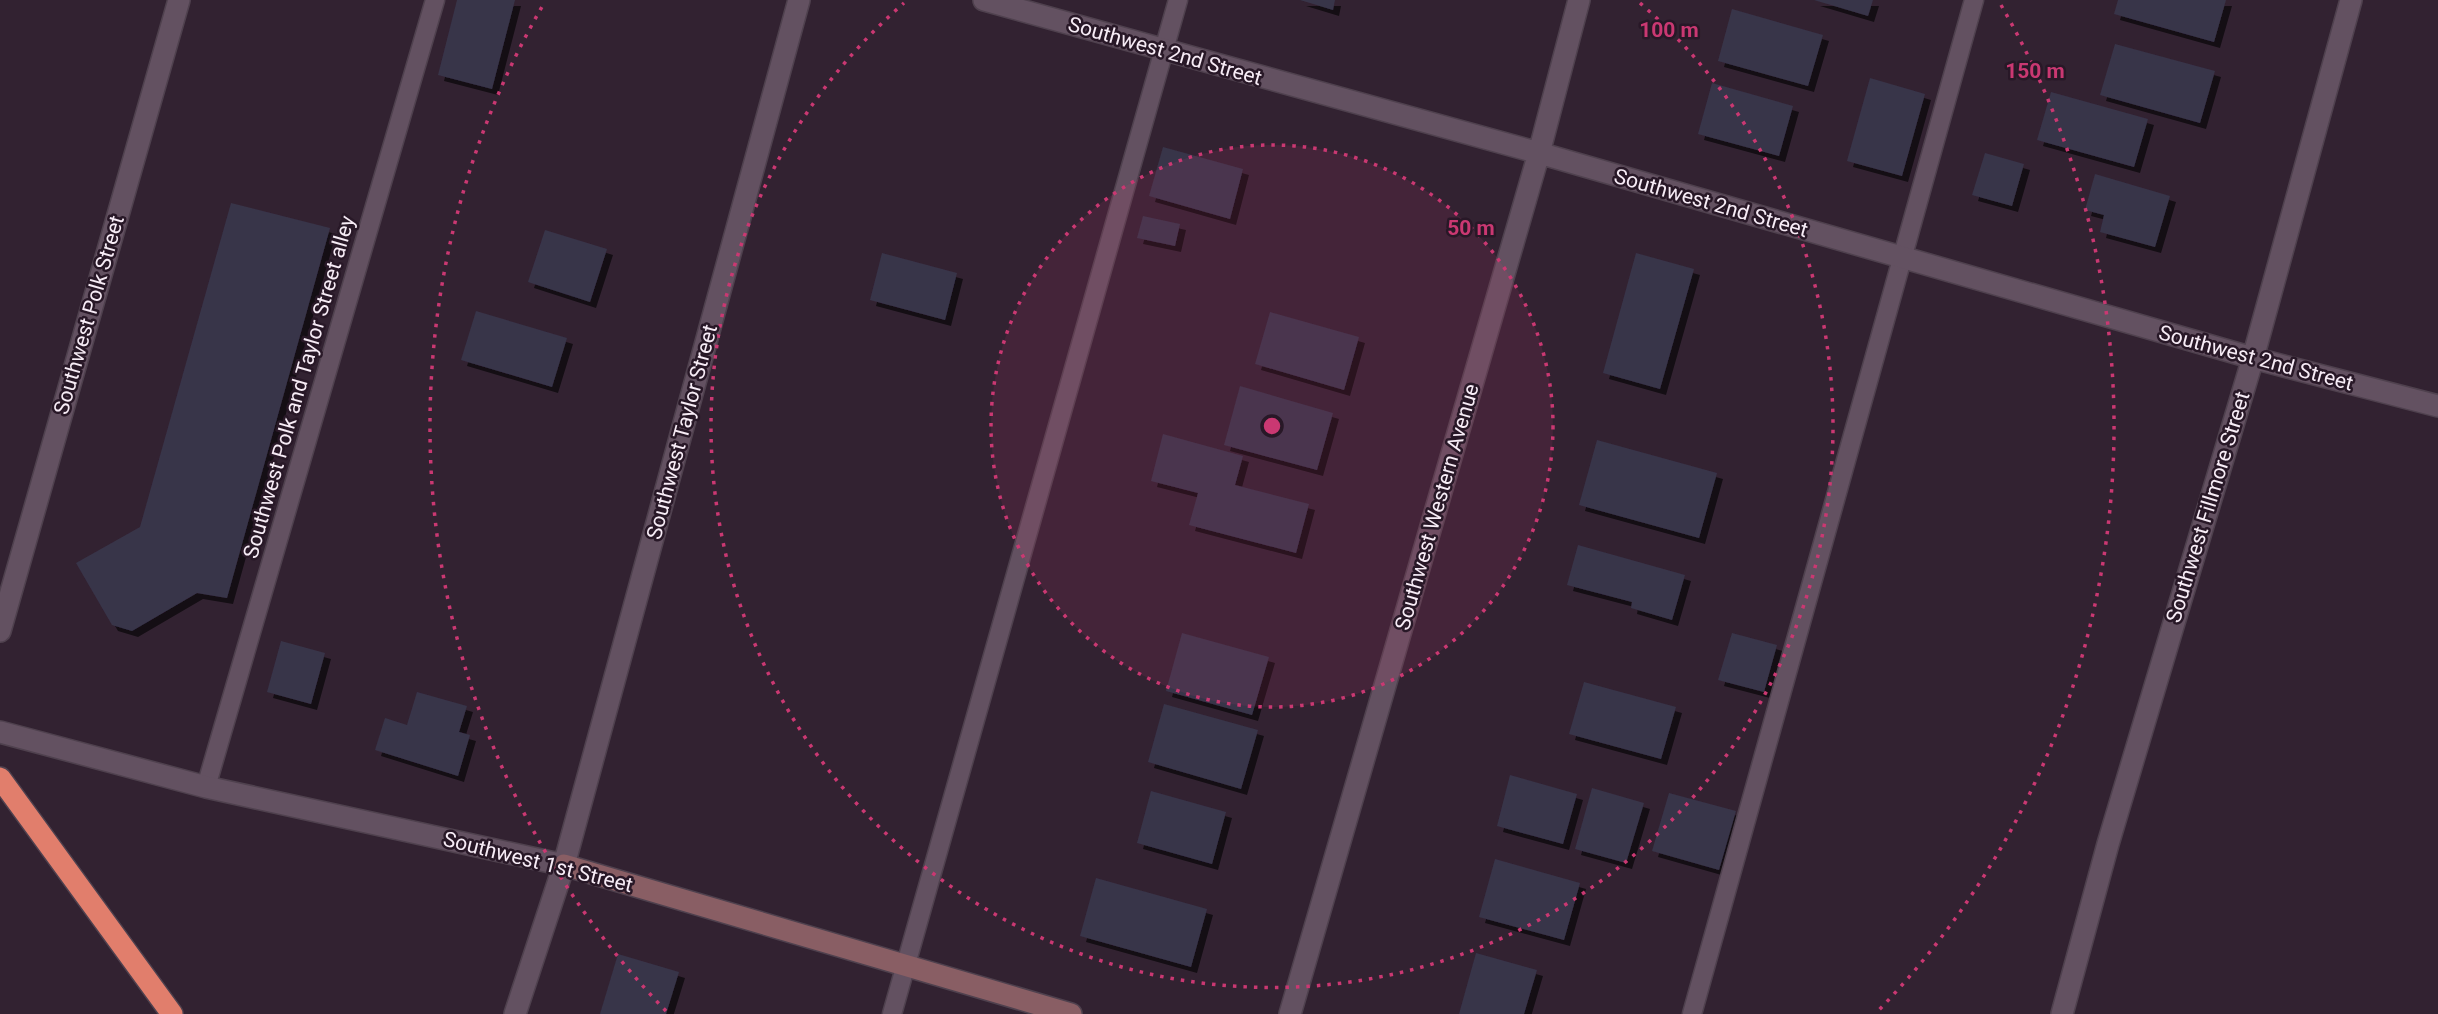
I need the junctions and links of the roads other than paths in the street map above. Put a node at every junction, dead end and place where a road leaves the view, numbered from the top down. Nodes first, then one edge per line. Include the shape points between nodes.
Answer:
1 (179, 0) edge
2 (435, 0) edge
3 (799, 0) edge
4 (984, 0) edge
5 (1178, 0) edge
6 (1580, 0) edge
7 (1974, 0) edge
8 (2351, 0) edge
9 (1164, 51) junction
10 (1539, 153) junction
11 (1902, 258) junction
12 (2253, 358) junction
13 (2438, 406) edge
14 (0, 631) edge
15 (0, 732) edge
16 (0, 778) edge
17 (206, 787) junction
18 (564, 865) junction
19 (906, 965) junction
20 (172, 1014) edge
21 (515, 1014) edge
22 (892, 1014) edge
23 (1071, 1014) edge
24 (1290, 1014) edge
25 (1692, 1014) edge
26 (2062, 1014) edge

1 - 14 street, Southwest Polk Street
2 - 17 lane, Southwest Polk and Taylor Street alley
3 - 18 street, Southwest Taylor Street
4 - 9 street, Southwest 2nd Street
5 - 9 lane
6 - 10 street, Southwest Western Avenue
7 - 11 lane
8 - 12 street, Southwest Fillmore Street
9 - 10 street, Southwest 2nd Street
9 - 19 lane
10 - 11 street, Southwest 2nd Street
10 - 24 street, Southwest Western Avenue
11 - 12 street, Southwest 2nd Street
11 - 25 lane
12 - 13 street, Southwest 2nd Street
12 - 26 street, Southwest Fillmore Street
15 - 17 street, Southwest 1st Street
16 - 20 highway
17 - 18 street, Southwest 1st Street
18 - 19 street, Southwest 1st Street
18 - 21 street, Southwest Taylor Street
19 - 22 lane
19 - 23 street, Southwest 1st Street

